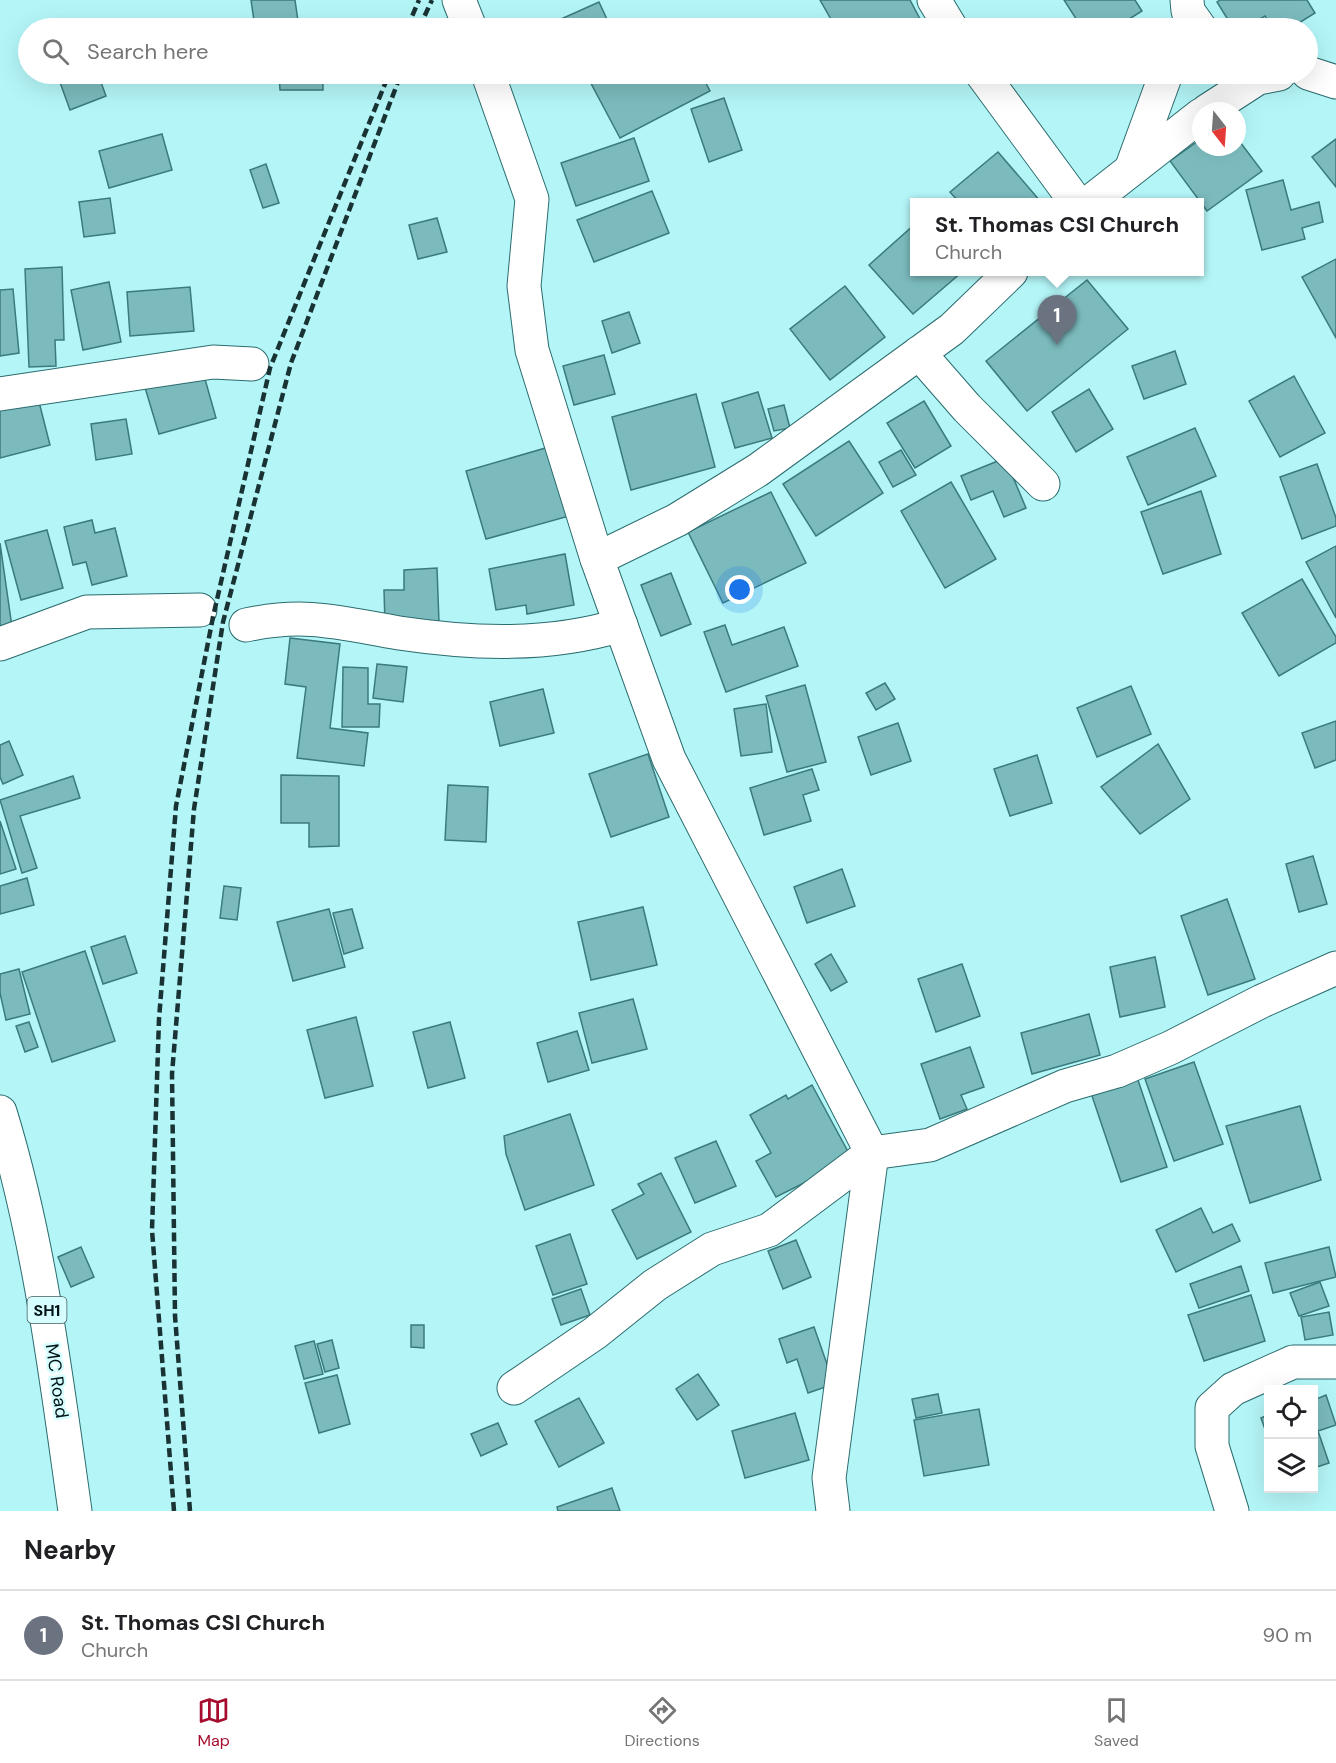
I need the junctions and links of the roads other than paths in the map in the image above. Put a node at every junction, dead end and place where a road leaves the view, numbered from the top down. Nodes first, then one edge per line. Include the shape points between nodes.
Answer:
1 (459, 0) edge
2 (934, 0) edge
3 (466, 18) edge
4 (945, 18) edge
5 (1318, 76) edge
6 (1336, 82) edge
7 (492, 84) edge
8 (989, 84) edge
9 (1162, 84) edge
10 (1234, 84) edge
11 (1216, 102) edge
12 (1192, 122) edge
13 (1132, 167) junction
14 (1073, 198) edge
15 (1095, 198) edge
16 (1007, 276) edge
17 (919, 353) junction
18 (252, 364) dead end
19 (0, 394) edge
20 (1043, 484) dead end
21 (597, 559) junction
22 (200, 609) dead end
23 (246, 625) dead end
24 (621, 625) junction
25 (0, 644) edge
26 (1336, 968) edge
27 (0, 1112) edge
28 (872, 1153) junction
29 (1336, 1362) edge
30 (514, 1388) dead end
31 (75, 1511) edge
32 (833, 1511) edge
33 (1232, 1511) edge

1 - 3 street
2 - 4 street
5 - 6 street
7 - 21 street via 532,199 524,286 532,350
8 - 14 street
9 - 13 street
10 - 11 street
12 - 13 street
13 - 15 street
16 - 17 street via 952,330
17 - 20 street
17 - 21 street via 758,470 677,520
18 - 19 street via 213,362
21 - 24 street
22 - 25 street via 87,612
23 - 24 street via 280,618 333,620 399,633 526,642 584,636
24 - 28 street via 669,759
26 - 28 street via 1117,1071 1065,1086 930,1145
27 - 31 street, MC Road / SH1 via 17,1167 46,1308
28 - 30 street via 769,1230 712,1249 655,1285
28 - 32 street via 829,1478
29 - 33 street via 1293,1362 1233,1389 1212,1408 1212,1446

